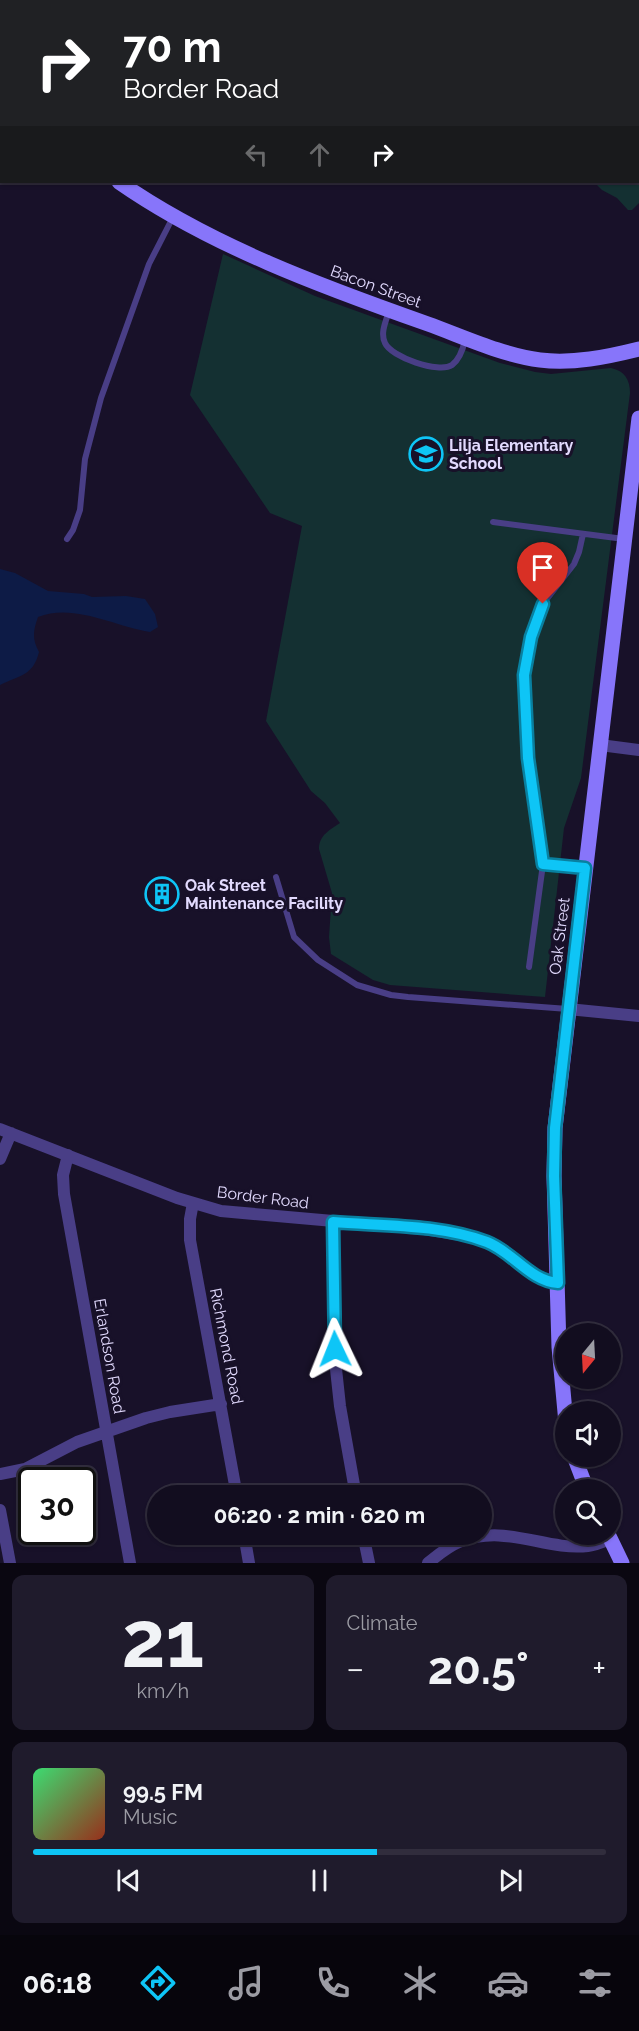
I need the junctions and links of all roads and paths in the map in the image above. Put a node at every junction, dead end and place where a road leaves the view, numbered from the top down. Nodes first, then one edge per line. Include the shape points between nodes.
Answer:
1 (121, 183) edge
2 (174, 216) junction
3 (389, 310) junction
4 (466, 338) junction
5 (639, 348) edge
6 (639, 418) edge
7 (493, 522) dead end
8 (583, 534) junction
9 (67, 539) dead end
10 (624, 539) junction
11 (600, 745) junction
12 (639, 750) edge
13 (543, 864) junction
14 (585, 868) junction
15 (276, 877) dead end
16 (529, 967) dead end
17 (568, 1009) junction
18 (639, 1016) edge
19 (5, 1131) edge
20 (68, 1155) junction
21 (0, 1159) edge
22 (193, 1203) junction
23 (333, 1222) junction
24 (558, 1283) junction
25 (564, 1401) edge
26 (221, 1404) junction
27 (107, 1432) junction
28 (0, 1474) edge
29 (235, 1485) edge
30 (354, 1485) edge
31 (0, 1510) edge
32 (555, 1543) edge
33 (246, 1545) edge
34 (365, 1545) edge
35 (573, 1545) edge
36 (595, 1545) edge
37 (613, 1545) edge
38 (10, 1563) edge
39 (130, 1563) edge
40 (249, 1563) edge
41 (369, 1563) edge
42 (428, 1563) edge
43 (622, 1563) edge

1 - 2 street, Bacon Street
2 - 3 street, Bacon Street via 275,265
2 - 9 lane via 149,264 101,398 85,459 80,510
3 - 4 street, Bacon Street
3 - 4 lane via 383,330 386,345 408,359 445,368 458,358
4 - 5 street, Bacon Street via 520,356 552,361 602,357
6 - 10 street, Oak Street
7 - 8 lane
8 - 10 lane
8 - 13 lane via 574,564 543,604 524,675 528,758
10 - 11 street, Oak Street
11 - 12 street
11 - 14 street, Oak Street
13 - 14 lane
13 - 16 lane
14 - 17 street, Oak Street
15 - 17 lane via 294,937 318,960 357,985 408,998
17 - 18 street
17 - 24 street, Oak Street via 554,1152
19 - 20 street, Border Road
19 - 21 street
20 - 22 street, Border Road
20 - 27 street, Erlandson Road via 63,1194
22 - 23 street, Border Road via 237,1213
22 - 26 street, Richmond Road via 190,1240
23 - 24 street, Border Road via 424,1229 474,1238 502,1249 536,1276
23 - 30 street via 336,1369
24 - 25 street, Oak Street
26 - 27 street via 170,1412
26 - 29 street, Richmond Road
27 - 28 street via 66,1447 25,1469
27 - 39 street, Erlandson Road
31 - 38 street
32 - 42 street via 482,1536 458,1542
33 - 40 street
34 - 41 street
35 - 36 street
37 - 43 street

